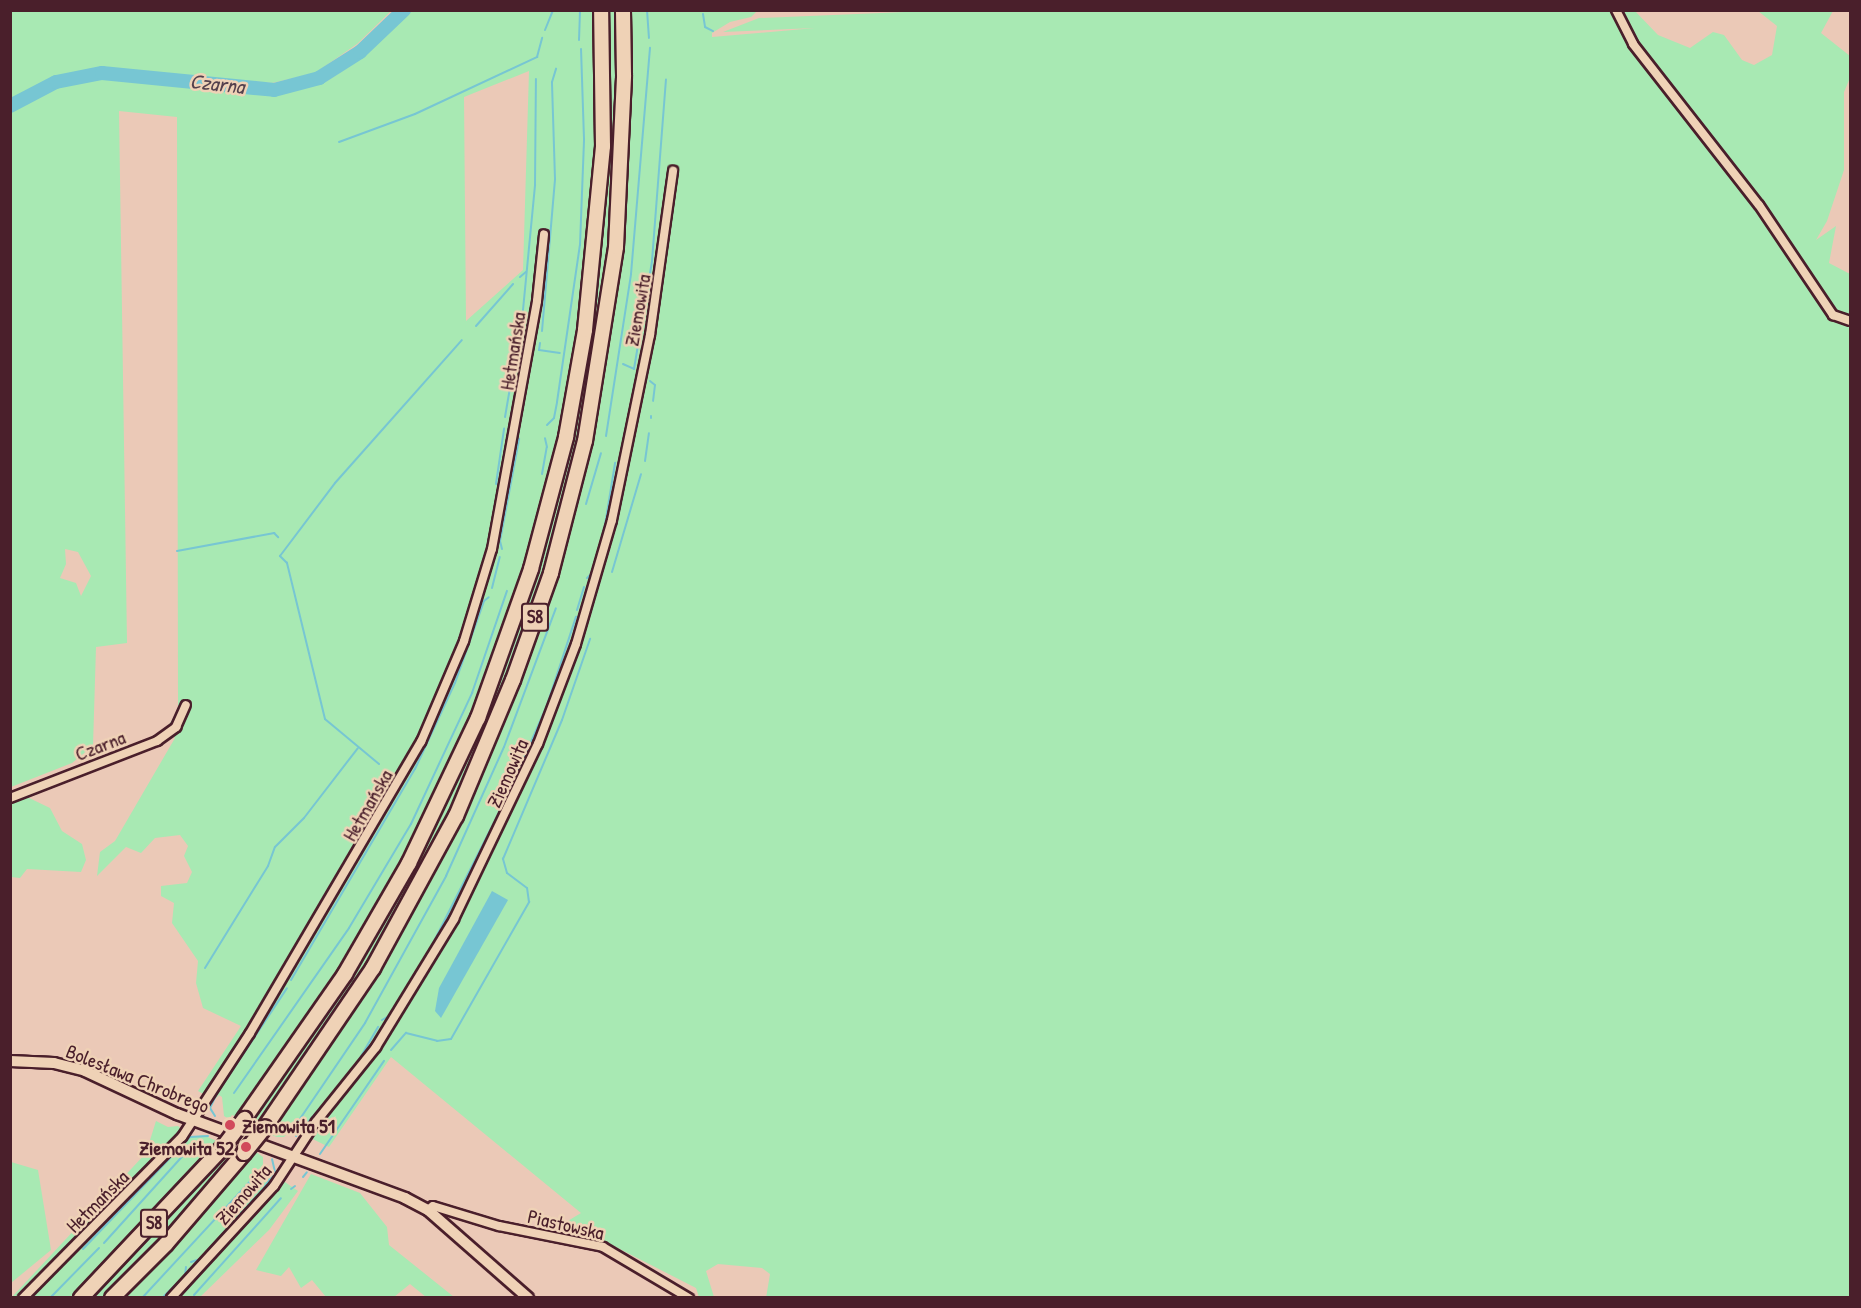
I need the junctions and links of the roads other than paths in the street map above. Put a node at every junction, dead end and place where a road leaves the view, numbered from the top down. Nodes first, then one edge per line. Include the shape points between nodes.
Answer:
1 (601, 10) edge
2 (623, 10) edge
3 (1616, 11) edge
4 (673, 171) dead end
5 (544, 234) dead end
6 (1851, 321) edge
7 (186, 705) dead end
8 (10, 798) edge
9 (10, 1061) edge
10 (193, 1120) junction
11 (295, 1156) junction
12 (428, 1210) junction
13 (23, 1298) edge
14 (81, 1298) edge
15 (112, 1298) edge
16 (171, 1298) edge
17 (528, 1298) edge
18 (689, 1298) edge

1 - 14 highway, S8, bridge via 603,146 588,307 566,437 531,569 478,718 409,862 345,974 224,1146
2 - 15 highway, S8, bridge via 624,85 616,247 585,441 551,573 494,729 445,837 373,968 265,1127 166,1244
3 - 6 street via 1633,44 1759,204 1833,315
4 - 11 street, Ziemowita via 650,335 612,520 557,697 504,818 430,963 353,1080 316,1122
5 - 10 street, Hetmańska via 537,301 501,506 478,598 455,664 395,791
7 - 8 street, Czarna via 176,727 157,741
9 - 10 street, Bolesława Chrobrego via 74,1068
10 - 11 street, Bolesława Chrobrego
10 - 13 street, Hetmańska via 165,1157
11 - 12 street, Bolesława Chrobrego
11 - 16 street, Ziemowita via 274,1186
12 - 17 street, Bolesława Chrobrego
12 - 18 street, Piastowska via 441,1208 499,1226 603,1247

